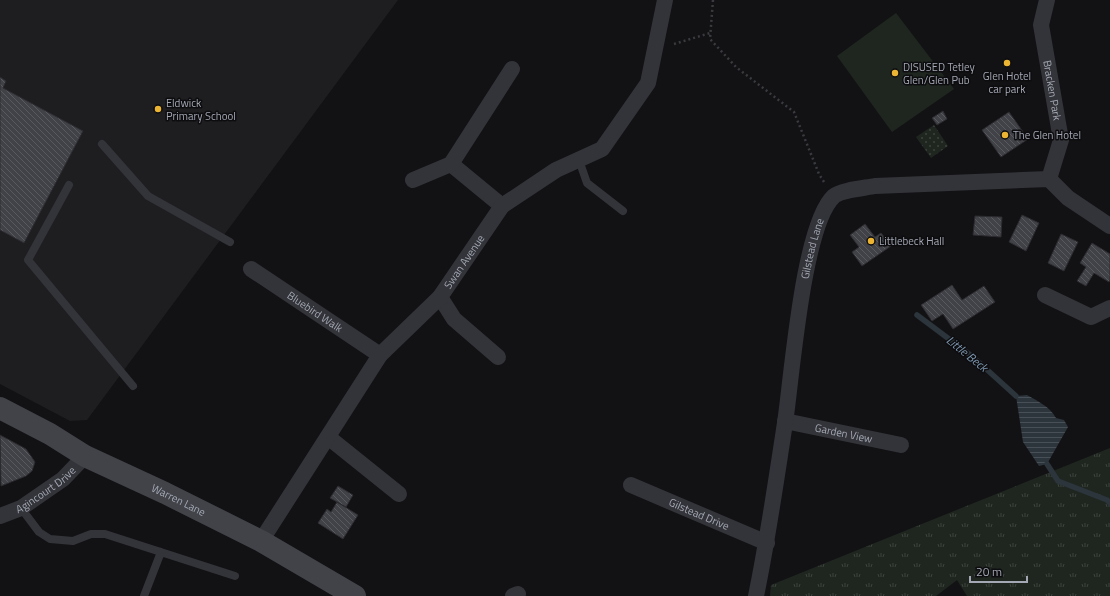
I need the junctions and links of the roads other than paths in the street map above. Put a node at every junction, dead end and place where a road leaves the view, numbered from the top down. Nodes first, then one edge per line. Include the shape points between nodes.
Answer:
1 (665, 0) edge
2 (1047, 0) edge
3 (512, 69) dead end
4 (102, 144) dead end
5 (579, 160) junction
6 (451, 164) junction
7 (1049, 179) junction
8 (413, 180) dead end
9 (69, 185) dead end
10 (502, 206) junction
11 (623, 211) dead end
12 (1110, 226) edge
13 (230, 242) dead end
14 (251, 269) dead end
15 (1045, 296) dead end
16 (440, 297) junction
17 (1110, 308) edge
18 (380, 355) junction
19 (498, 357) dead end
20 (133, 386) dead end
21 (0, 408) edge
22 (785, 421) junction
23 (328, 437) junction
24 (902, 445) dead end
25 (85, 456) junction
26 (632, 485) dead end
27 (399, 494) dead end
28 (21, 508) junction
29 (0, 516) edge
30 (262, 541) junction
31 (767, 543) junction
32 (161, 552) junction
33 (235, 576) dead end
34 (144, 596) edge
35 (356, 596) edge
36 (756, 596) edge

1 - 5 street, Swan Avenue via 648,83 602,149
2 - 7 street, Bracken Park via 1041,25 1061,140
3 - 6 street
4 - 13 lane via 148,196
5 - 10 street, Swan Avenue via 556,170
5 - 11 lane via 587,183
6 - 8 street
6 - 10 street
7 - 12 street via 1068,198
7 - 22 street, Gilstead Lane via 875,186 834,196 821,214 812,239
9 - 20 lane via 28,260
10 - 16 street, Swan Avenue
14 - 18 street, Bluebird Walk
15 - 17 street via 1092,317
16 - 18 street, Swan Avenue
16 - 19 street via 454,319
18 - 23 street, Swan Avenue
21 - 25 street, Warren Lane
22 - 24 street, Garden View
22 - 31 street, Gilstead Lane
23 - 27 street
23 - 30 street, Swan Avenue
25 - 28 street, Agincourt Drive via 62,478
25 - 30 street, Warren Lane via 165,492
26 - 31 street, Gilstead Drive
28 - 29 street, Agincourt Drive
28 - 32 lane via 38,532 50,539 73,541 90,534 105,534
30 - 35 street, Warren Lane
31 - 36 street, Gilstead Lane
32 - 33 lane
32 - 34 lane

